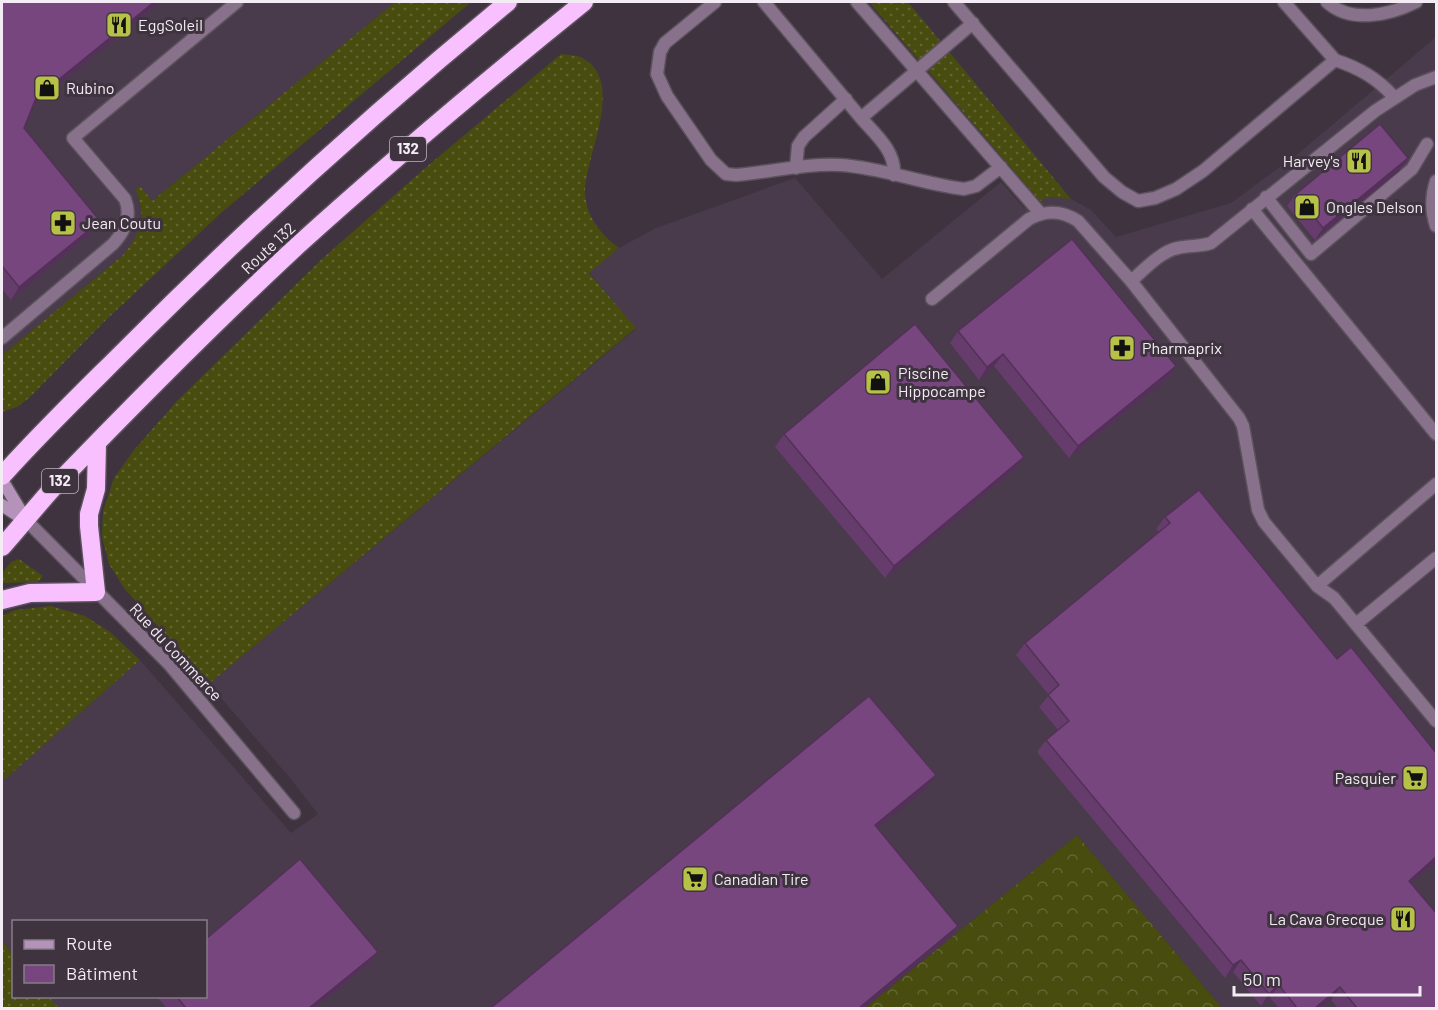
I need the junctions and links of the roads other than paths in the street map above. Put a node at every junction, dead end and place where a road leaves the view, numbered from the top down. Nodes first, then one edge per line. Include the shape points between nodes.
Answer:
1 (237, 2) edge
2 (508, 2) edge
3 (584, 2) edge
4 (715, 2) edge
5 (764, 2) edge
6 (857, 2) edge
7 (954, 2) edge
8 (1284, 2) edge
9 (1327, 2) edge
10 (1416, 2) edge
11 (973, 23) junction
12 (1335, 60) junction
13 (916, 70) junction
14 (1437, 77) edge
15 (1394, 97) junction
16 (846, 99) junction
17 (861, 118) junction
18 (1427, 144) dead end
19 (1001, 167) junction
20 (796, 168) junction
21 (894, 175) junction
22 (1437, 181) edge
23 (1266, 197) junction
24 (1252, 209) junction
25 (1041, 214) junction
26 (1437, 226) edge
27 (1131, 280) junction
28 (932, 299) dead end
29 (2, 338) edge
30 (1437, 434) edge
31 (97, 444) junction
32 (2, 478) edge
33 (1437, 484) edge
34 (2, 505) edge
35 (26, 520) junction
36 (2, 547) edge
37 (1437, 558) edge
38 (1317, 586) junction
39 (96, 592) junction
40 (2, 600) edge
41 (1356, 624) junction
42 (1437, 721) edge
43 (294, 813) dead end

1 - 29 street via 73,138 125,200 128,219 113,244
2 - 32 highway, Route 132 via 383,107 261,218 154,321
3 - 31 highway, Route 132 / 132 via 297,247
4 - 20 street via 665,43 657,62 662,86 711,160 726,174
5 - 16 street
6 - 13 street
7 - 11 street
8 - 12 street
9 - 10 street via 1343,12 1374,15
11 - 12 street via 1104,177 1138,201 1176,189 1203,171
11 - 13 street
12 - 15 street via 1361,69
13 - 17 street
13 - 19 street
14 - 15 street
15 - 23 street
16 - 17 street
16 - 20 street via 804,137 798,146
17 - 21 street via 886,147 895,165
18 - 23 street via 1412,169 1311,254
19 - 21 street via 976,186 964,189
19 - 25 street
20 - 21 street via 841,165
22 - 26 street via 1432,210
23 - 24 street
24 - 27 street via 1210,243 1176,248
24 - 30 street
25 - 27 street via 1058,212 1078,221
25 - 28 street via 1029,219
27 - 38 street via 1239,418 1258,510
31 - 35 highway, Route 132 / 132
31 - 39 highway via 96,489 89,514
32 - 35 street
33 - 38 street
34 - 35 street
35 - 36 highway, Route 132 / 132
35 - 39 street, Rue du Commerce
37 - 41 street
38 - 41 street via 1335,598
39 - 40 highway via 30,593
39 - 43 street, Rue du Commerce via 169,664
41 - 42 street

